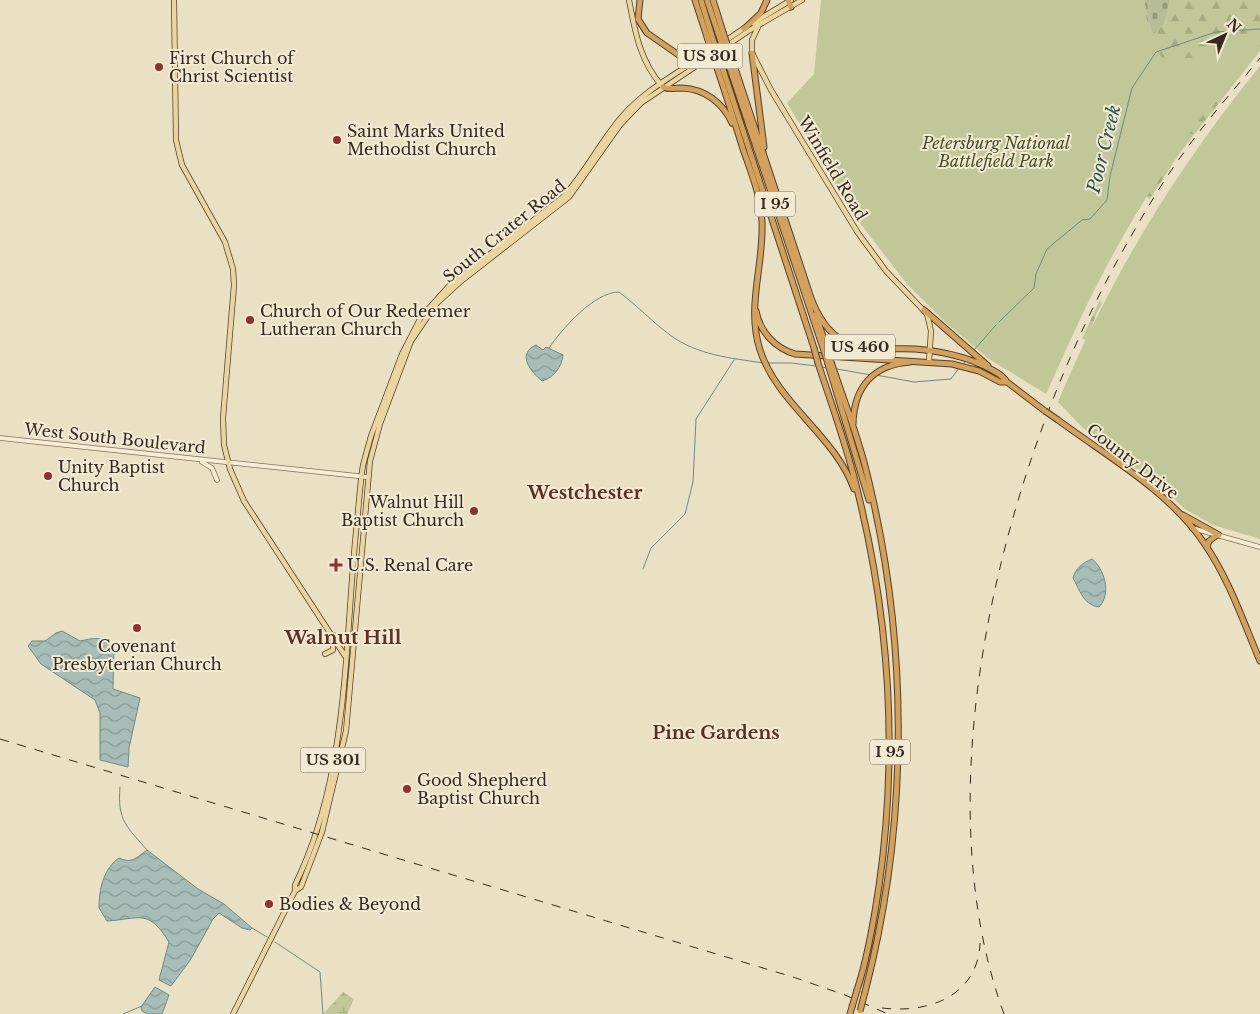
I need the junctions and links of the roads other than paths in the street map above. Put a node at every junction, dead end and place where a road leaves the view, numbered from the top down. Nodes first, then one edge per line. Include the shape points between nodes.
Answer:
1 (174, 0) edge
2 (629, 0) edge
3 (640, 0) edge
4 (695, 0) edge
5 (701, 0) edge
6 (707, 0) edge
7 (713, 0) edge
8 (767, 0) edge
9 (802, 0) edge
10 (789, 2) edge
11 (758, 26) junction
12 (744, 29) junction
13 (721, 33) junction
14 (710, 37) junction
15 (708, 53) junction
16 (752, 53) junction
17 (728, 56) junction
18 (718, 61) junction
19 (661, 86) junction
20 (743, 149) junction
21 (765, 158) junction
22 (812, 300) junction
23 (755, 304) junction
24 (924, 310) junction
25 (826, 351) junction
26 (930, 351) junction
27 (922, 361) junction
28 (929, 362) junction
29 (830, 365) junction
30 (992, 370) junction
31 (1007, 382) junction
32 (854, 429) junction
33 (0, 438) edge
34 (198, 460) junction
35 (228, 463) junction
36 (361, 476) junction
37 (367, 477) junction
38 (217, 480) dead end
39 (1176, 510) junction
40 (863, 513) junction
41 (1192, 528) junction
42 (878, 532) junction
43 (1218, 535) junction
44 (1260, 547) edge
45 (1207, 548) junction
46 (348, 632) junction
47 (332, 634) junction
48 (325, 654) dead end
49 (346, 657) junction
50 (353, 658) junction
51 (1260, 661) edge
52 (296, 890) junction
53 (860, 1012) edge
54 (233, 1014) edge
55 (850, 1014) edge

1 - 35 main road via 178,154 225,242 233,270 222,418
2 - 19 main road via 639,48
3 - 15 highway via 638,19 647,33 683,58
4 - 14 highway, US 460
5 - 14 highway
6 - 13 highway, I 95
7 - 13 highway
8 - 12 highway via 760,13
9 - 10 main road, South Crater Road / US 301
10 - 11 main road, South Crater Road / US 301
10 - 12 main road, South Crater Road / US 301
11 - 16 main road via 752,40
11 - 19 main road, South Crater Road / US 301
12 - 15 main road, South Crater Road / US 301
13 - 17 highway, I 95, bridge
14 - 18 highway, US 460, bridge
15 - 19 main road, South Crater Road / US 301
16 - 21 highway
16 - 24 main road, Winfield Road via 858,234 886,271
17 - 21 highway, US 460
17 - 25 highway, I 95
18 - 20 highway, US 460
18 - 40 highway, I 95, bridge via 814,348
19 - 20 highway via 691,89 714,100 728,116
19 - 36 main road, South Crater Road / US 301 via 642,97 619,119 563,197 449,286 421,317 402,354 371,436
19 - 37 main road, South Crater Road / US 301 via 625,119 569,197 460,282 430,312 403,362 380,424
20 - 23 highway, US 460 via 756,189 762,222
21 - 22 highway, US 460
22 - 25 highway
22 - 26 highway, US 460 via 824,324 845,342 865,347
23 - 27 highway, US 460 via 759,321 769,338 795,354
23 - 40 highway via 757,340 771,376 840,459 850,476
24 - 26 main road via 931,328
24 - 30 highway
25 - 29 highway, bridge
26 - 28 main road
26 - 30 highway, County Drive / US 460 via 965,358
27 - 28 highway, US 460
27 - 32 highway via 889,365 869,379 856,402
28 - 31 highway, County Drive / US 460 via 967,367
29 - 32 highway
29 - 42 highway, I 95
30 - 31 highway, County Drive / US 460
31 - 39 highway, County Drive / US 460, bridge via 1158,493
32 - 42 highway
33 - 34 street, West South Boulevard
34 - 35 street, West South Boulevard
34 - 38 street via 210,466
35 - 36 street, West South Boulevard
35 - 47 main road via 244,501
36 - 37 street, West South Boulevard
36 - 46 main road, South Crater Road / US 301
37 - 50 main road, South Crater Road / US 301
39 - 41 highway, County Drive / US 460
39 - 43 highway
40 - 55 highway, I 95, bridge via 883,618 890,756 880,875
41 - 43 street
41 - 45 highway, County Drive / US 460
42 - 53 highway, I 95, bridge via 890,598 895,652 899,760 891,863 878,939
43 - 44 street
43 - 45 highway via 1209,541
45 - 51 highway, County Drive / US 460
46 - 47 main road via 341,639
46 - 49 main road, South Crater Road / US 301
47 - 48 main road via 334,648
47 - 49 main road
49 - 50 main road
49 - 52 main road, South Crater Road / US 301 via 341,717 328,784
50 - 52 main road, South Crater Road / US 301 via 346,731 330,803 313,860 301,887
52 - 54 main road, South Crater Road / US 301

